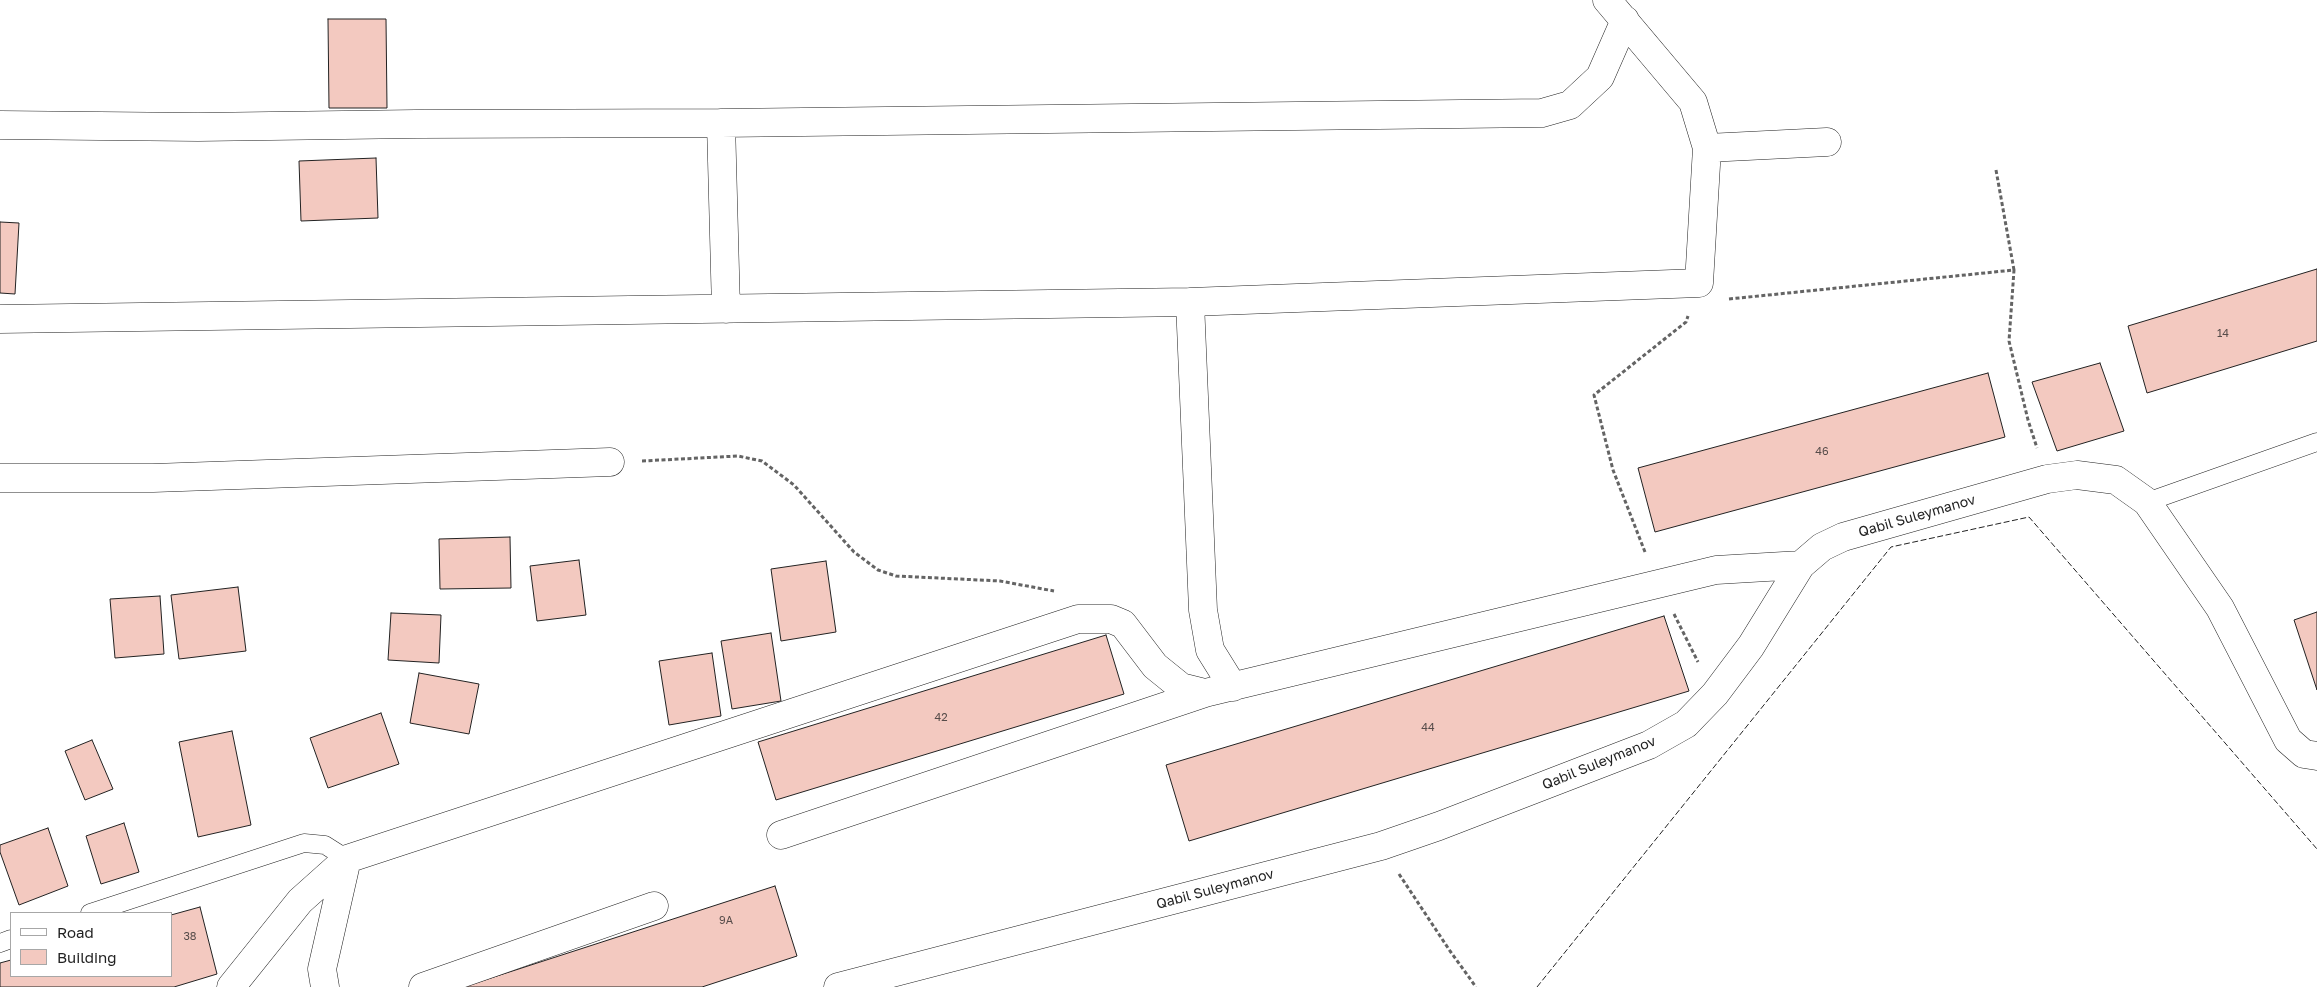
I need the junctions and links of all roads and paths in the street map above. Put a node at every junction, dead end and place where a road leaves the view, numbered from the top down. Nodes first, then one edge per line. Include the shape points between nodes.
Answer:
1 (1607, 0) edge
2 (1625, 20) junction
3 (721, 123) junction
4 (0, 125) edge
5 (1827, 142) dead end
6 (1707, 148) junction
7 (1996, 170) dead end
8 (2014, 270) junction
9 (1699, 283) junction
10 (1190, 302) junction
11 (726, 308) junction
12 (0, 319) edge
13 (2028, 420) dead end
14 (2317, 442) edge
15 (610, 462) joint
16 (1613, 470) dead end
17 (0, 478) edge
18 (2147, 502) junction
19 (1801, 566) junction
20 (1096, 619) junction
21 (1233, 687) junction
22 (1205, 693) junction
23 (2317, 756) edge
24 (781, 835) dead end
25 (1380, 846) junction
26 (347, 859) junction
27 (654, 906) dead end
28 (93, 912) edge
29 (231, 987) edge
30 (325, 987) edge
31 (423, 987) edge
32 (838, 987) edge
33 (1476, 987) edge

1 - 2 street
2 - 3 street via 1600,77 1570,105 1542,113
2 - 6 street via 1693,102
3 - 4 street
3 - 11 street
5 - 6 street
6 - 9 street
7 - 8 path
8 - 9 path via 1727,299
8 - 13 path via 2009,340
9 - 10 street
9 - 16 path via 1686,322 1594,396
10 - 11 street
10 - 21 street via 1203,610 1210,650
11 - 12 street
14 - 18 lane
15 - 17 street via 153,478
15 - 20 path via 738,456 762,460 794,486 854,552 878,570 896,576 1000,581 1047,589 1067,596
18 - 19 street, Qabil Suleymanov via 2116,480 2077,475 2047,479 1844,537 1822,546
18 - 23 street, Qabil Suleymanov via 2220,608 2288,740 2304,754
19 - 21 street via 1716,570
19 - 25 street, Qabil Suleymanov via 1751,646 1715,694 1686,724 1649,745
20 - 22 street via 1112,619 1123,624 1155,666 1181,687
20 - 26 street via 1078,619
21 - 22 street
22 - 24 street
25 - 32 street, Qabil Suleymanov
25 - 33 path
26 - 28 lane via 324,845 304,842
26 - 29 street via 300,902
26 - 30 street via 322,968
27 - 31 street

